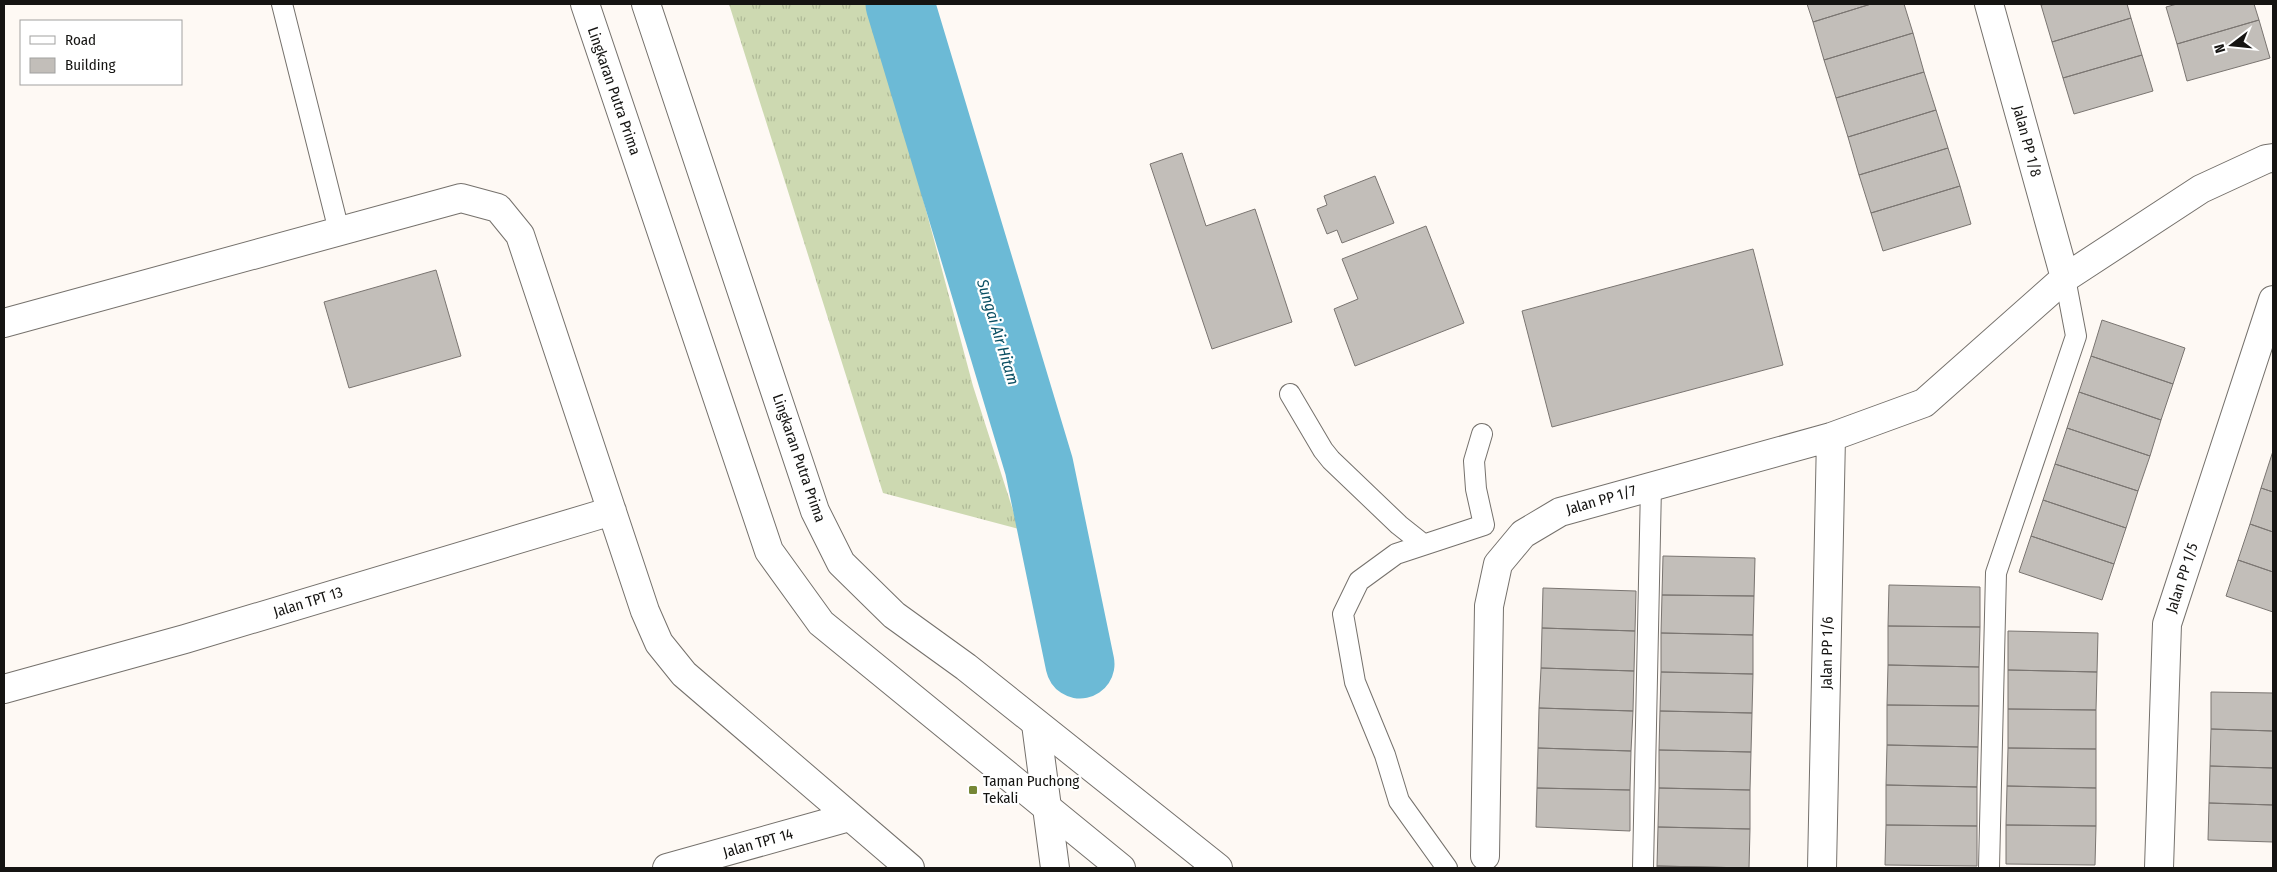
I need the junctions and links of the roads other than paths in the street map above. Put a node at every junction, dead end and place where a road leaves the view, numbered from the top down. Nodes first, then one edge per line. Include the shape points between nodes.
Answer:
1 (282, 4) edge
2 (585, 4) edge
3 (646, 4) edge
4 (1989, 4) edge
5 (2273, 158) edge
6 (339, 231) junction
7 (2065, 278) junction
8 (2273, 300) edge
9 (4, 323) edge
10 (1290, 394) dead end
11 (1482, 434) dead end
12 (1831, 437) junction
13 (1651, 486) junction
14 (612, 511) junction
15 (1423, 544) junction
16 (4, 689) edge
17 (1036, 724) junction
18 (1045, 805) junction
19 (849, 817) junction
20 (1490, 862) edge
21 (667, 868) edge
22 (910, 868) edge
23 (1055, 868) edge
24 (1121, 868) edge
25 (1218, 868) edge
26 (1447, 868) edge
27 (1643, 868) edge
28 (1822, 868) edge
29 (1989, 868) edge
30 (2159, 868) edge

1 - 6 lane
2 - 18 street, Lingkaran Putra Prima via 769,551 821,623
3 - 17 street, Lingkaran Putra Prima via 815,511 841,563 894,615 966,667
4 - 7 street, Jalan PP 1/8
5 - 7 street, Jalan PP 1/7 via 2201,189
6 - 9 street
6 - 14 street via 462,198 498,208 520,235
7 - 12 street, Jalan PP 1/7 via 1924,403
7 - 29 lane via 2076,336 1996,573
8 - 30 street, Jalan PP 1/5 via 2167,624
10 - 15 lane via 1322,450
11 - 15 lane via 1474,461 1484,525
12 - 13 street, Jalan PP 1/7
12 - 28 street, Jalan PP 1/6
13 - 20 street, Jalan PP 1/7 via 1560,512 1523,534 1498,564 1489,606
13 - 27 lane
14 - 16 street, Jalan TPT 13 via 185,639
14 - 19 street via 659,643 684,674
15 - 26 lane via 1396,554 1359,581 1343,614 1355,682 1385,755 1399,801
17 - 18 street
17 - 25 street, Lingkaran Putra Prima
18 - 23 street
18 - 24 street, Lingkaran Putra Prima
19 - 21 street, Jalan TPT 14
19 - 22 street

